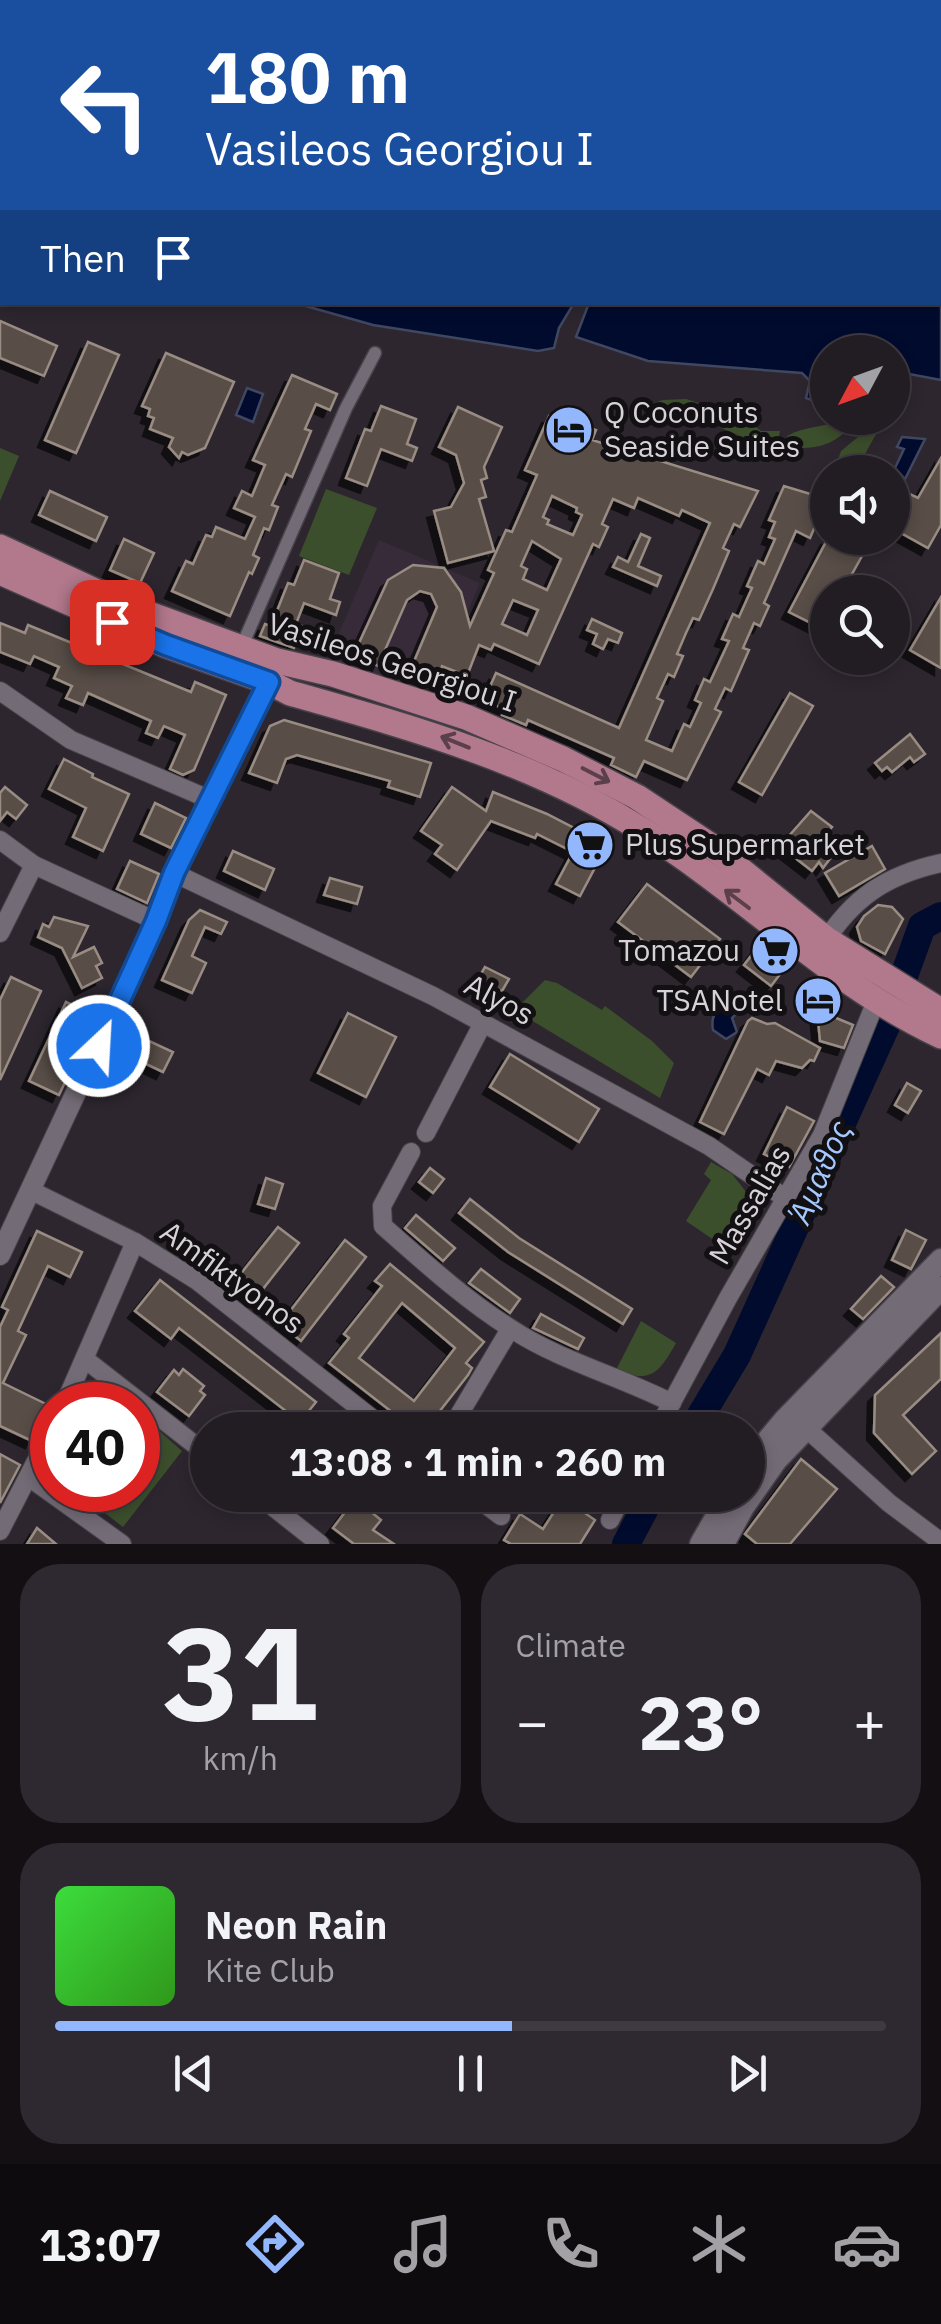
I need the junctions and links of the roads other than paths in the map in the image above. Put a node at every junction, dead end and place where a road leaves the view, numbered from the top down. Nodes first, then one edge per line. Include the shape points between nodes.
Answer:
1 (375, 353) dead end
2 (0, 547) edge
3 (0, 572) edge
4 (240, 648) junction
5 (273, 671) junction
6 (0, 691) edge
7 (211, 800) junction
8 (0, 840) edge
9 (941, 863) edge
10 (34, 865) junction
11 (174, 873) junction
12 (156, 921) junction
13 (0, 932) edge
14 (820, 950) junction
15 (881, 996) junction
16 (936, 1021) edge
17 (483, 1023) junction
18 (426, 1132) dead end
19 (411, 1152) dead end
20 (32, 1192) junction
21 (785, 1198) junction
22 (134, 1242) junction
23 (0, 1255) edge
24 (941, 1260) edge
25 (941, 1288) edge
26 (510, 1329) junction
27 (86, 1360) junction
28 (75, 1382) edge
29 (672, 1402) junction
30 (363, 1412) edge
31 (461, 1412) edge
32 (667, 1412) edge
33 (795, 1424) junction
34 (190, 1441) edge
35 (765, 1450) edge
36 (30, 1478) edge
37 (77, 1512) edge
38 (280, 1512) edge
39 (496, 1512) edge
40 (614, 1512) edge
41 (719, 1512) edge
42 (502, 1516) dead end
43 (610, 1520) dead end
44 (0, 1531) edge
45 (941, 1542) edge
46 (122, 1544) edge
47 (320, 1544) edge
48 (701, 1544) edge
49 (723, 1544) edge

1 - 4 street
2 - 4 main road, Vasileos Georgiou I
3 - 5 main road, Vasileos Georgiou I via 166,645
4 - 5 main road, Vasileos Georgiou I
5 - 7 street
5 - 14 main road, Vasileos Georgiou I via 290,694 436,734 550,779 663,844
6 - 7 street via 70,740
7 - 11 street
8 - 10 street
9 - 14 street via 905,871 863,896
10 - 12 street
10 - 13 street
11 - 12 street
11 - 17 street, Alyos
12 - 20 street
14 - 15 main road, Vasileos Georgiou I
15 - 16 main road, Vasileos Georgiou I
15 - 21 street, Massalias via 822,1135
17 - 18 street
17 - 21 street, Alyos via 692,1136
19 - 26 street via 382,1206 382,1226
20 - 22 street, Amfiktyonos
20 - 23 street
21 - 29 street, Massalias
22 - 27 street
22 - 30 street, Amfiktyonos via 196,1280
24 - 33 main road
25 - 33 main road
26 - 29 street
26 - 31 street
27 - 28 street
27 - 34 street
29 - 32 street, Massalias
33 - 35 main road
33 - 45 street
33 - 49 main road
36 - 44 street
37 - 46 street
38 - 47 street
39 - 42 street
40 - 43 street
41 - 48 main road

